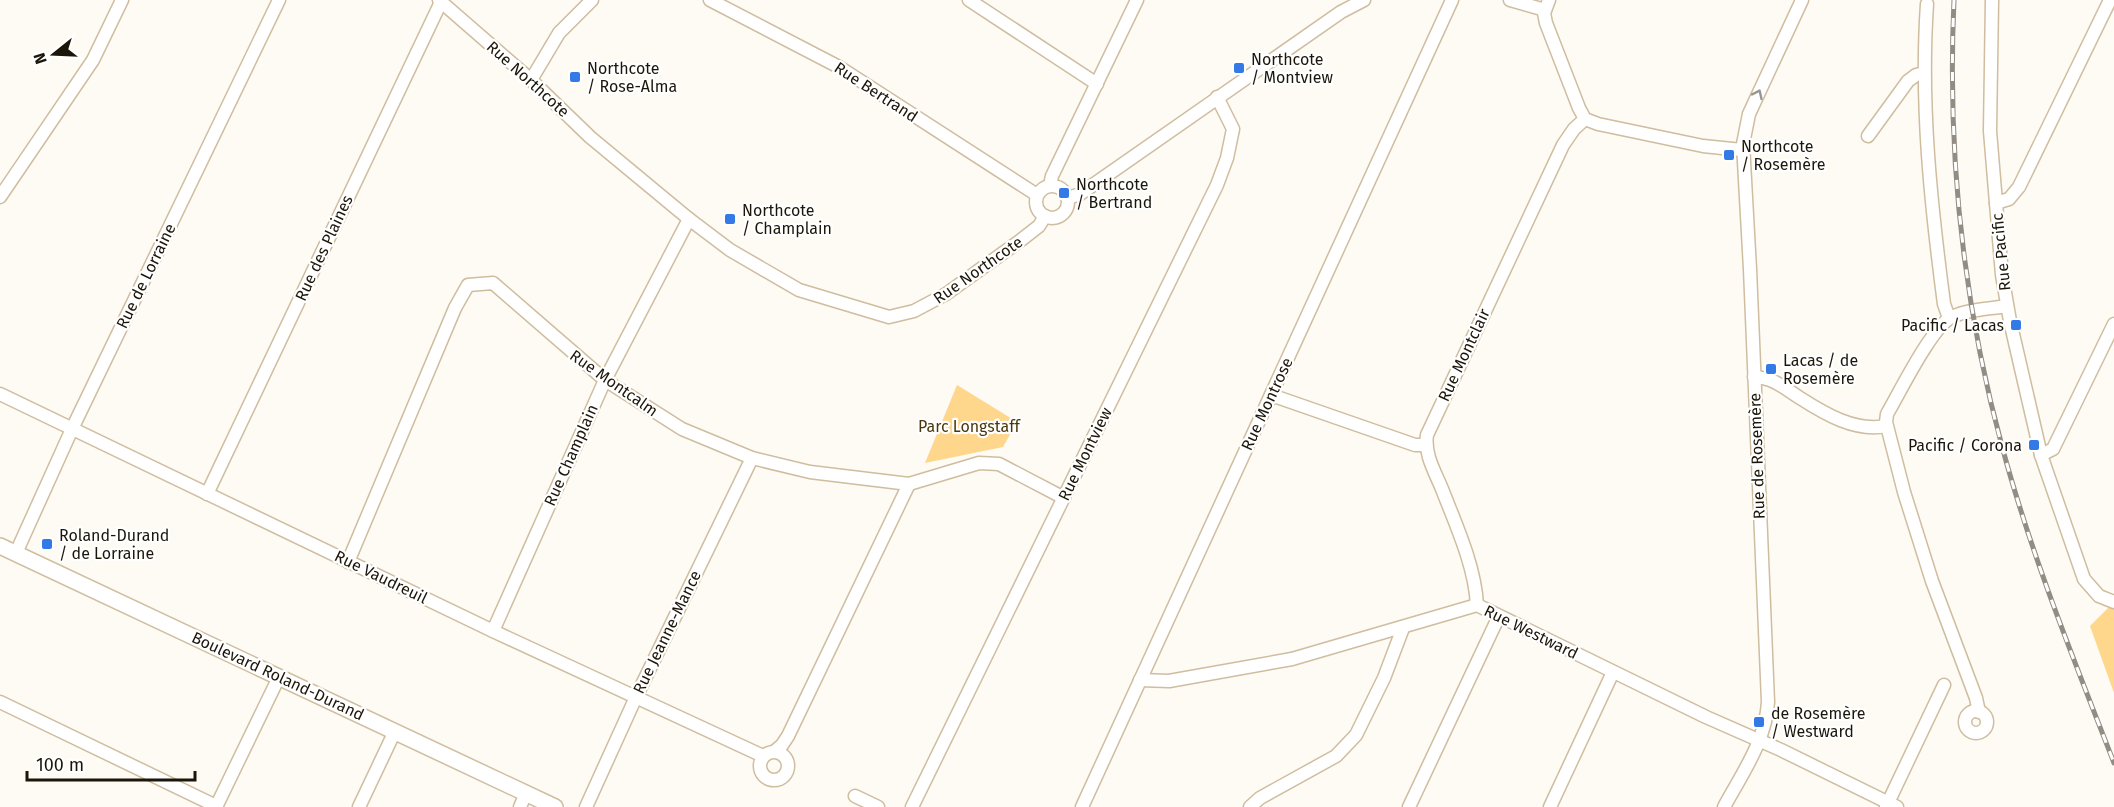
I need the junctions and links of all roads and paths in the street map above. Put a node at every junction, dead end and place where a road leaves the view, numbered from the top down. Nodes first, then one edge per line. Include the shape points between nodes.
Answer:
1 (122, 0) edge
2 (279, 0) edge
3 (592, 0) edge
4 (710, 0) edge
5 (969, 0) edge
6 (1137, 0) edge
7 (1364, 0) edge
8 (1452, 0) edge
9 (1510, 0) edge
10 (1802, 0) edge
11 (1992, 0) edge
12 (2110, 0) edge
13 (440, 1) edge
14 (1927, 4) dead end
15 (1547, 5) edge
16 (1924, 73) junction
17 (531, 80) junction
18 (1096, 84) junction
19 (1217, 97) junction
20 (1586, 119) junction
21 (1868, 136) dead end
22 (1742, 150) junction
23 (1050, 185) junction
24 (0, 194) edge
25 (1036, 195) junction
26 (1068, 198) junction
27 (1996, 202) junction
28 (1045, 216) junction
29 (689, 219) junction
30 (2007, 306) junction
31 (1949, 318) junction
32 (2114, 324) edge
33 (1754, 377) junction
34 (605, 380) junction
35 (0, 394) edge
36 (1271, 394) junction
37 (1886, 426) junction
38 (72, 429) junction
39 (1426, 445) junction
40 (2041, 455) junction
41 (752, 459) junction
42 (909, 484) junction
43 (207, 494) junction
44 (1064, 498) junction
45 (0, 546) edge
46 (16, 553) junction
47 (348, 562) junction
48 (2114, 602) edge
49 (1477, 605) junction
50 (1499, 616) junction
51 (1403, 628) junction
52 (492, 631) junction
53 (1613, 672) junction
54 (279, 677) junction
55 (1140, 680) junction
56 (1944, 685) dead end
57 (636, 697) junction
58 (0, 702) edge
59 (1979, 712) dead end
60 (395, 731) junction
61 (1758, 741) junction
62 (775, 751) junction
63 (763, 756) junction
64 (855, 796) dead end
65 (523, 800) edge
66 (216, 806) edge
67 (1891, 806) edge
68 (359, 807) edge
69 (555, 807) edge
70 (586, 807) edge
71 (878, 807) edge
72 (912, 807) edge
73 (1082, 807) edge
74 (1250, 807) edge
75 (1409, 807) edge
76 (1550, 807) edge
77 (1724, 807) edge

1 - 24 street via 93,60
2 - 38 street, Rue de Lorraine
3 - 17 street via 559,33
4 - 25 street, Rue Bertrand via 839,67
5 - 18 street
6 - 18 street
7 - 19 street, Rue Northcote
8 - 36 street, Rue Montrose
9 - 15 street
22 -> 10 street, Rue de Rosemère via 1749,114
11 - 27 street, Rue Pacific via 1990,125
12 - 27 street via 2019,187 2009,199
13 - 17 street, Rue Northcote
13 - 43 street, Rue des Plaines
14 - 16 street
15 - 20 street via 1546,23
16 - 21 street via 1908,81
16 - 31 street via 1930,196
17 - 29 street, Rue Northcote
18 - 23 street
19 - 26 street, Rue Northcote via 1080,194
19 - 44 street, Rue Montview via 1233,129 1227,158
20 - 22 street via 1714,148
20 - 39 street, Rue Montclair via 1563,145 1428,430
22 - 33 street, Rue de Rosemère
23 - 25 street
23 - 26 street via 1062,188
25 - 28 street via 1038,212
26 - 28 street, Rue Northcote via 1062,214
27 - 30 street, Rue Pacific
28 - 29 street, Rue Northcote via 1039,226 946,294 914,311 889,317 799,290
29 - 34 street, Rue Champlain
30 - 31 street
30 - 40 street, Rue Pacific
31 - 37 street via 1930,340 1887,414
32 - 40 street via 2053,449
33 - 37 street via 1768,378 1849,423 1868,428
33 - 61 street, Rue de Rosemère via 1768,702
34 - 41 street, Rue Montcalm via 682,429
34 - 47 street, Rue Montcalm via 493,283 468,285
34 - 52 street, Rue Champlain
35 - 38 street, Rue Vaudreuil
36 - 39 street via 1415,445
36 - 55 street, Rue Montrose
37 - 59 street via 1929,572
38 - 43 street, Rue Vaudreuil
38 - 46 street, Rue de Lorraine
39 - 49 street via 1465,553
40 - 48 street, Rue Pacific via 2084,579 2098,596
41 - 42 street, Rue Montcalm via 810,472
41 - 57 street, Rue Jeanne-Mance
42 - 44 street, Rue Montcalm via 979,463 999,464
42 - 62 street via 788,736
43 - 47 street, Rue Vaudreuil
44 - 72 street, Rue Montview
45 - 46 street, Boulevard Roland-Durand
46 - 54 street, Boulevard Roland-Durand
47 - 52 street, Rue Vaudreuil
49 - 50 street, Rue Westward
49 - 51 street, Rue Westward
50 - 53 street, Rue Westward
50 - 75 street
51 - 55 street, Rue Westward via 1292,658 1169,681
51 - 74 street via 1356,735 1336,756
52 - 57 street, Rue Vaudreuil
53 - 61 street, Rue Westward
53 - 76 street
54 - 60 street, Boulevard Roland-Durand
54 - 66 street
55 - 73 street, Rue Montrose
56 - 67 street
57 - 63 street, Rue Vaudreuil
57 - 70 street, Rue Jeanne-Mance
58 - 66 street
60 - 65 street, Boulevard Roland-Durand
60 - 68 street
61 - 67 street, Rue Westward
61 - 77 street, Rue de Rosemère
62 - 63 street
62 - 63 street via 788,763 785,774 777,779 762,774
64 - 71 street
65 - 69 street, Boulevard Roland-Durand

